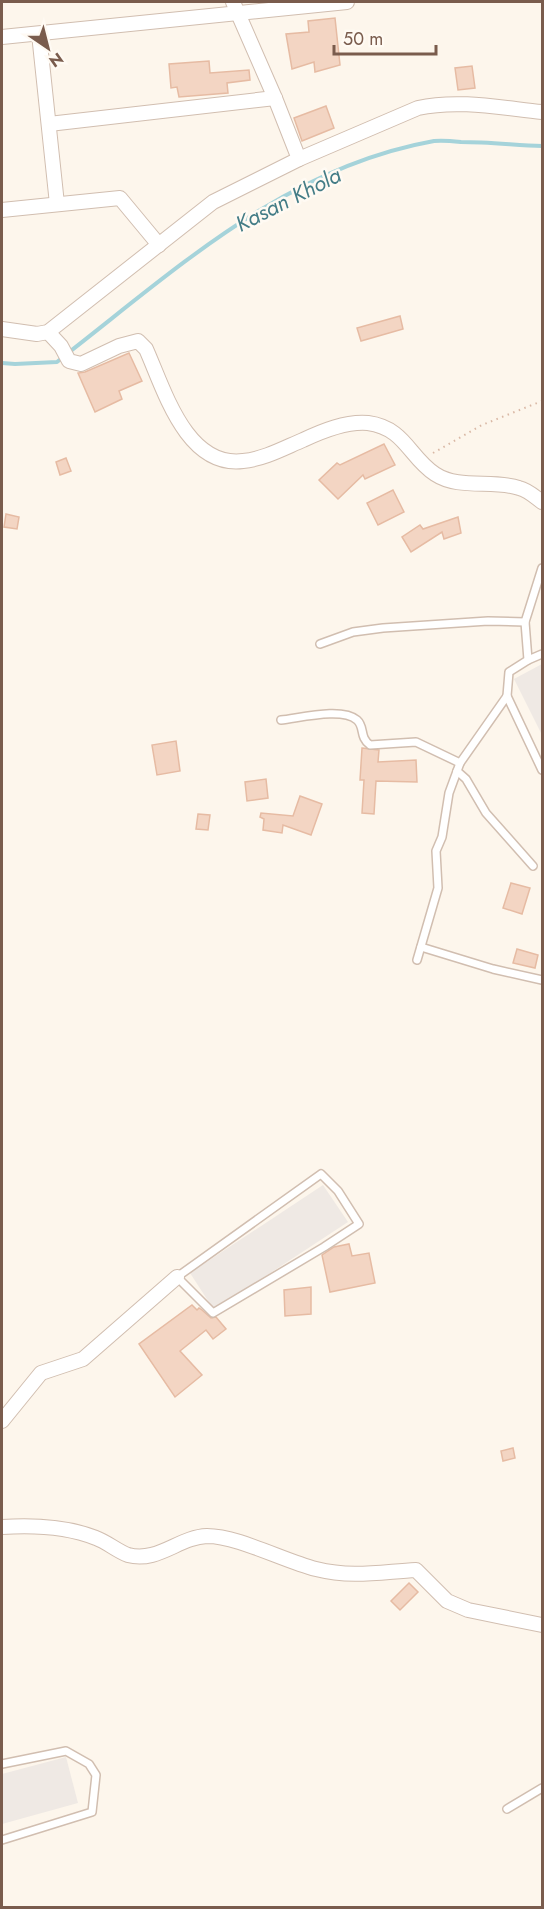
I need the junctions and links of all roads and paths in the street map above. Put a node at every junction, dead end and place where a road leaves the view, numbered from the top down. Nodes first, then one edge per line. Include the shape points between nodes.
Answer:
1 (347, 2) edge
2 (325, 3) edge
3 (235, 7) edge
4 (39, 33) junction
5 (2, 37) edge
6 (275, 98) junction
7 (543, 112) edge
8 (49, 124) junction
9 (299, 159) junction
10 (57, 204) junction
11 (2, 210) edge
12 (159, 245) junction
13 (2, 329) edge
14 (48, 332) junction
15 (543, 401) edge
16 (420, 460) junction
17 (543, 502) edge
18 (543, 568) edge
19 (525, 622) junction
20 (320, 644) dead end
21 (543, 654) edge
22 (528, 660) junction
23 (507, 696) junction
24 (281, 720) dead end
25 (460, 763) junction
26 (543, 770) edge
27 (457, 771) junction
28 (533, 866) dead end
29 (421, 947) junction
30 (417, 960) dead end
31 (543, 980) edge
32 (177, 1278) junction
33 (2, 1421) edge
34 (2, 1527) edge
35 (543, 1625) edge
36 (2, 1764) edge
37 (543, 1788) edge
38 (507, 1809) dead end
39 (2, 1840) edge

1 - 2 street
2 - 3 street
3 - 4 street
3 - 6 street
4 - 5 street
4 - 8 street
6 - 8 street
6 - 9 street
7 - 9 street via 433,104
8 - 10 street
9 - 12 street via 213,202
10 - 11 street
10 - 12 street via 120,198
12 - 14 street
13 - 14 street
14 - 16 street via 69,361 81,364 138,341 146,350 184,431 207,453 222,459 241,462 347,424 368,423 386,428 405,441
15 - 16 path via 482,425
16 - 17 street via 435,474 453,482 500,483 522,488
18 - 19 lane
19 - 20 lane via 384,628 353,632
19 - 22 lane
21 - 22 lane
22 - 23 lane via 509,672
23 - 25 lane
23 - 26 lane
24 - 25 lane via 342,713 360,723 363,737 370,745 416,742
25 - 27 lane
27 - 28 lane via 486,813
27 - 29 lane via 436,851 438,888
29 - 30 lane
29 - 31 lane
32 - 32 lane via 321,1174 338,1191 359,1224 213,1313
32 - 33 street via 83,1359 41,1373
34 - 35 street via 56,1527 96,1538 129,1555 153,1556 207,1536 337,1573 371,1575 416,1570 447,1601 468,1610
36 - 39 lane via 66,1751 89,1764 96,1775 92,1812
37 - 38 lane

